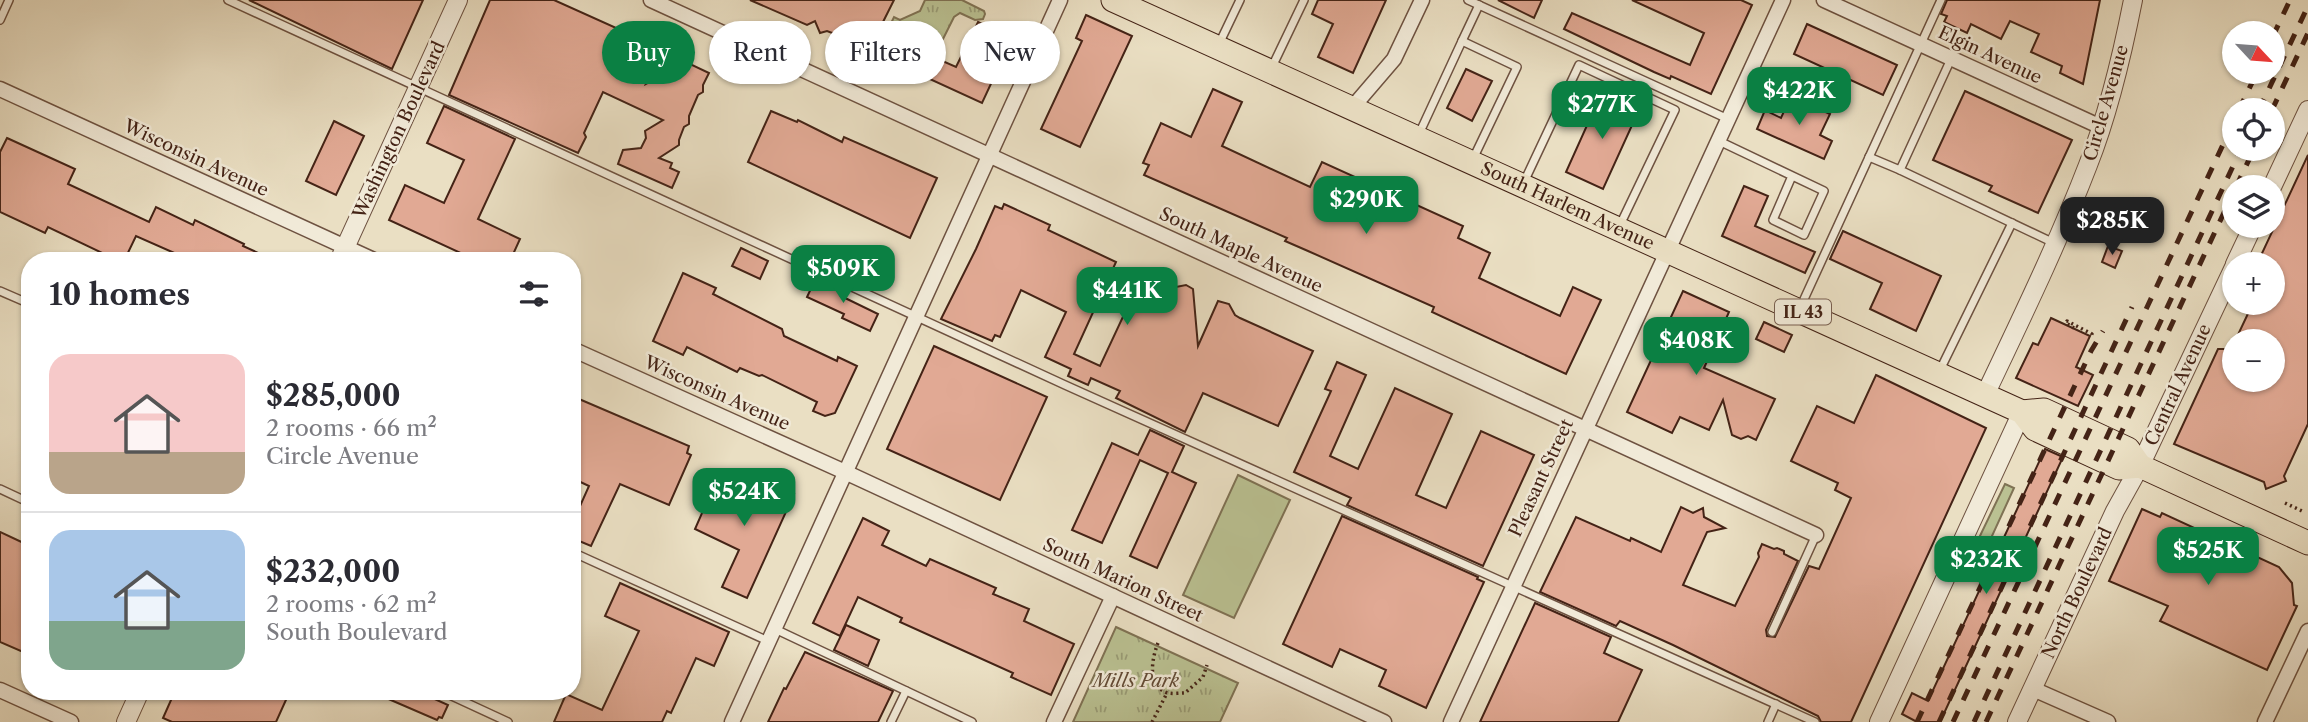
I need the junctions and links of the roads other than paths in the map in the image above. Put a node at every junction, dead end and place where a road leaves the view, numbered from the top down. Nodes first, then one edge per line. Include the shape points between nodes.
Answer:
1 (9, 0) edge
2 (228, 0) edge
3 (458, 0) edge
4 (651, 0) edge
5 (1059, 0) edge
6 (1113, 0) edge
7 (1240, 0) edge
8 (1304, 0) edge
9 (1422, 0) edge
10 (1468, 0) edge
11 (1783, 0) edge
12 (1824, 0) edge
13 (1941, 0) edge
14 (2133, 0) edge
15 (1479, 5) junction
16 (0, 20) edge
17 (1462, 41) junction
18 (1920, 44) junction
19 (1217, 47) junction
20 (1951, 59) junction
21 (1270, 71) junction
22 (418, 88) junction
23 (0, 89) edge
24 (1352, 108) junction
25 (2308, 110) edge
26 (1728, 119) junction
27 (2101, 127) junction
28 (1417, 138) junction
29 (1718, 141) junction
30 (989, 156) junction
31 (1869, 157) junction
32 (1471, 162) junction
33 (1900, 170) junction
34 (2278, 175) edge
35 (1792, 176) junction
36 (1522, 185) junction
37 (2012, 223) junction
38 (1619, 229) junction
39 (2054, 243) junction
40 (1667, 251) junction
41 (338, 252) edge
42 (343, 252) edge
43 (0, 291) edge
44 (2222, 293) edge
45 (21, 300) edge
46 (1799, 311) junction
47 (916, 316) junction
48 (581, 353) edge
49 (1939, 374) junction
50 (1985, 395) junction
51 (2022, 412) junction
52 (1585, 429) junction
53 (2140, 466) junction
54 (845, 472) junction
55 (0, 489) edge
56 (21, 497) edge
57 (1816, 535) joint
58 (2308, 543) edge
59 (581, 556) edge
60 (1513, 586) junction
61 (1112, 596) junction
62 (2308, 631) edge
63 (1772, 632) dead end
64 (772, 635) junction
65 (2033, 689) junction
66 (0, 690) edge
67 (906, 691) junction
68 (21, 699) edge
69 (22, 700) edge
70 (136, 700) edge
71 (460, 700) edge
72 (1776, 704) junction
73 (71, 722) edge
74 (126, 722) edge
75 (508, 722) edge
76 (733, 722) edge
77 (891, 722) edge
78 (972, 722) edge
79 (1054, 722) edge
80 (1384, 722) edge
81 (1451, 722) edge
82 (1768, 722) edge
83 (1815, 722) edge
84 (1879, 722) edge
85 (2017, 722) edge
86 (2108, 722) edge
87 (2265, 722) edge

1 - 16 lane
2 - 22 lane
3 - 22 street, Washington Boulevard
4 - 30 street, South Maple Avenue
5 - 30 street
6 - 19 main road, South Harlem Avenue / IL 43
7 - 19 lane
8 - 21 lane
9 - 24 street via 1394,59
10 - 15 lane
11 - 26 street, Pleasant Street
12 - 18 street, Elgin Avenue
13 - 18 lane
14 - 27 street, Circle Avenue
15 - 17 lane
15 - 26 lane
17 - 28 lane
17 - 32 lane via 1517,67
18 - 20 street, Elgin Avenue
18 - 31 lane
19 - 21 main road, South Harlem Avenue / IL 43
20 - 27 street, Elgin Avenue
20 - 33 lane
21 - 24 main road, South Harlem Avenue / IL 43
22 - 42 street, Washington Boulevard
22 - 47 lane
23 - 41 street, Wisconsin Avenue
24 - 28 main road, South Harlem Avenue / IL 43
25 - 34 street
26 - 29 street, Pleasant Street
27 - 39 street, Circle Avenue
28 - 32 main road, South Harlem Avenue / IL 43
29 - 35 lane
29 - 40 street, Pleasant Street
30 - 47 street
30 - 52 street, South Maple Avenue
31 - 33 lane
31 - 46 lane
32 - 36 main road, South Harlem Avenue / IL 43
33 - 37 lane
35 - 35 lane via 1824,191 1804,235 1773,220
36 - 38 main road, South Harlem Avenue / IL 43
36 - 38 lane via 1579,65 1675,110
37 - 39 lane
37 - 49 lane
38 - 40 main road, South Harlem Avenue / IL 43
39 - 50 street, Circle Avenue
40 - 46 main road, South Harlem Avenue / IL 43
40 - 52 street, Pleasant Street
43 - 45 lane
44 - 53 street, Central Avenue
46 - 49 main road, South Harlem Avenue / IL 43
47 - 54 street
47 - 60 lane
48 - 54 street, Wisconsin Avenue
49 - 50 main road, South Harlem Avenue / IL 43
50 - 51 main road, South Harlem Avenue / IL 43
51 - 53 main road, South Harlem Avenue / IL 43 via 2035,429 2119,468
51 - 84 street
52 - 57 street, South Maple Avenue
52 - 60 street, Pleasant Street
53 - 58 main road, IL 43
53 - 65 street, North Boulevard
54 - 61 street, South Marion Street
54 - 64 street
55 - 56 lane
57 - 63 lane
59 - 64 lane
60 - 72 lane
60 - 81 street, Pleasant Street
61 - 79 street
61 - 80 street, South Marion Street
62 - 87 street
64 - 67 lane
64 - 76 street
65 - 85 street, North Boulevard
65 - 86 street
66 - 68 street
67 - 77 lane
67 - 78 lane
69 - 73 street
70 - 74 street
71 - 75 lane
72 - 82 lane
72 - 83 lane

